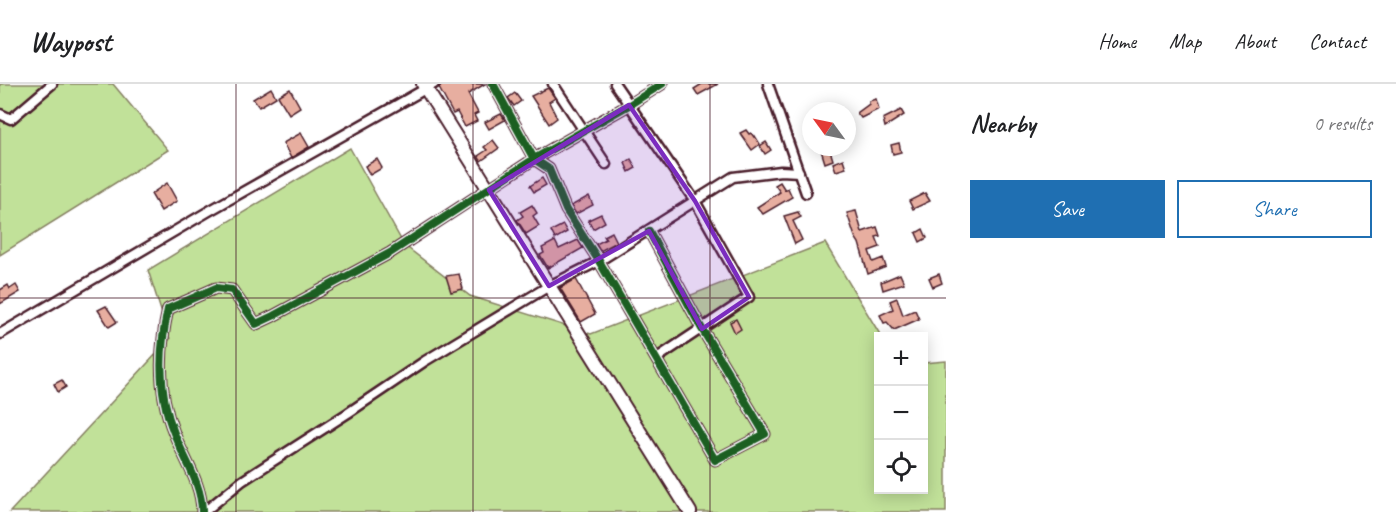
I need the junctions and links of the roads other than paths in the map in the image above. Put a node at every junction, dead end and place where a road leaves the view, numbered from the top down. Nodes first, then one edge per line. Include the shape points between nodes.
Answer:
1 (52, 84) edge
2 (493, 84) edge
3 (553, 84) edge
4 (615, 84) edge
5 (662, 84) edge
6 (768, 84) edge
7 (428, 86) edge
8 (629, 105) junction
9 (0, 114) edge
10 (585, 132) junction
11 (534, 159) junction
12 (606, 164) dead end
13 (799, 172) junction
14 (489, 190) junction
15 (806, 193) dead end
16 (695, 201) junction
17 (649, 231) junction
18 (599, 261) junction
19 (549, 286) junction
20 (702, 329) junction
21 (0, 334) edge
22 (657, 358) junction
23 (203, 512) edge
24 (690, 512) edge

1 - 9 street via 10,119
2 - 11 street
3 - 10 street
4 - 8 street
5 - 8 street
6 - 13 street
7 - 14 street
7 - 21 street
8 - 10 street
8 - 16 street
10 - 11 street
10 - 12 street
11 - 14 street
11 - 18 street via 549,169 566,210
13 - 15 street
13 - 16 street via 733,177
14 - 19 street
14 - 23 street via 390,253 256,324 232,290 216,288 168,309 162,336 163,399
16 - 17 street
16 - 20 street via 749,297
17 - 18 street
17 - 20 street
18 - 19 street
18 - 22 street
19 - 23 street via 425,361 242,481
19 - 24 street
20 - 22 street
20 - 22 street via 765,434 715,460

